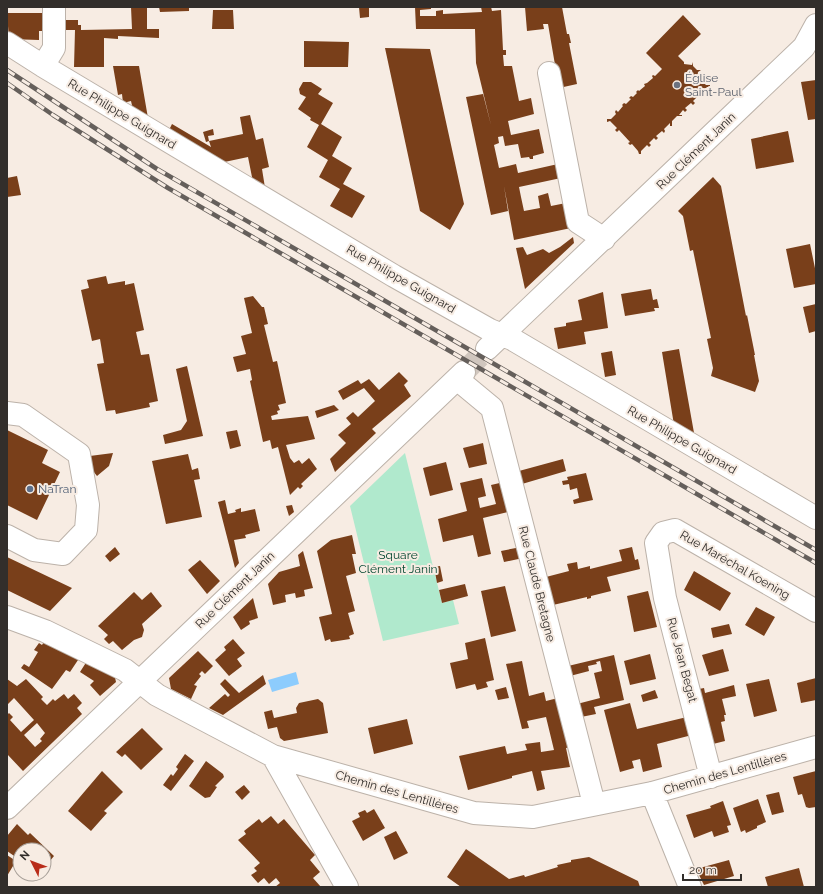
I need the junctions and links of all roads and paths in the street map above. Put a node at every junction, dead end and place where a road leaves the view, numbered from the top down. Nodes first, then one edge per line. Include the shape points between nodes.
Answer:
1 (54, 7) edge
2 (816, 25) edge
3 (7, 43) edge
4 (43, 66) junction
5 (549, 73) dead end
6 (604, 239) junction
7 (494, 342) junction
8 (461, 376) joint
9 (7, 413) edge
10 (816, 518) edge
11 (7, 536) edge
12 (656, 543) joint
13 (816, 611) edge
14 (7, 617) edge
15 (140, 681) junction
16 (816, 747) edge
17 (273, 756) junction
18 (711, 777) junction
19 (652, 793) junction
20 (594, 804) junction
21 (7, 808) edge
22 (347, 887) edge
23 (690, 887) edge

1 - 4 street via 54,48
2 - 6 street, Rue Clément Janin via 804,47
3 - 4 street, Rue Philippe Guignard
4 - 7 street, Rue Philippe Guignard via 394,276
5 - 6 street via 578,222
6 - 7 street, Rue Clément Janin
7 - 10 street, Rue Philippe Guignard via 512,339
8 - 15 street, Rue Clément Janin
8 - 20 street, Rue Claude Bretagne via 492,408
9 - 11 street via 23,415 79,454 88,505 86,530 63,554 34,550
12 - 13 street, Rue Maréchal Koening via 663,533 674,530
12 - 18 street, Rue Jean Begat via 665,598
14 - 15 street, Chemin des Lentillères via 45,631 125,670
15 - 17 street, Chemin des Lentillères via 157,695
15 - 21 street, Rue Clément Janin
16 - 18 street, Chemin des Lentillères
17 - 20 street, Chemin des Lentillères via 474,813 533,817
17 - 22 street
18 - 19 street, Chemin des Lentillères
19 - 20 street, Chemin des Lentillères
19 - 23 street

